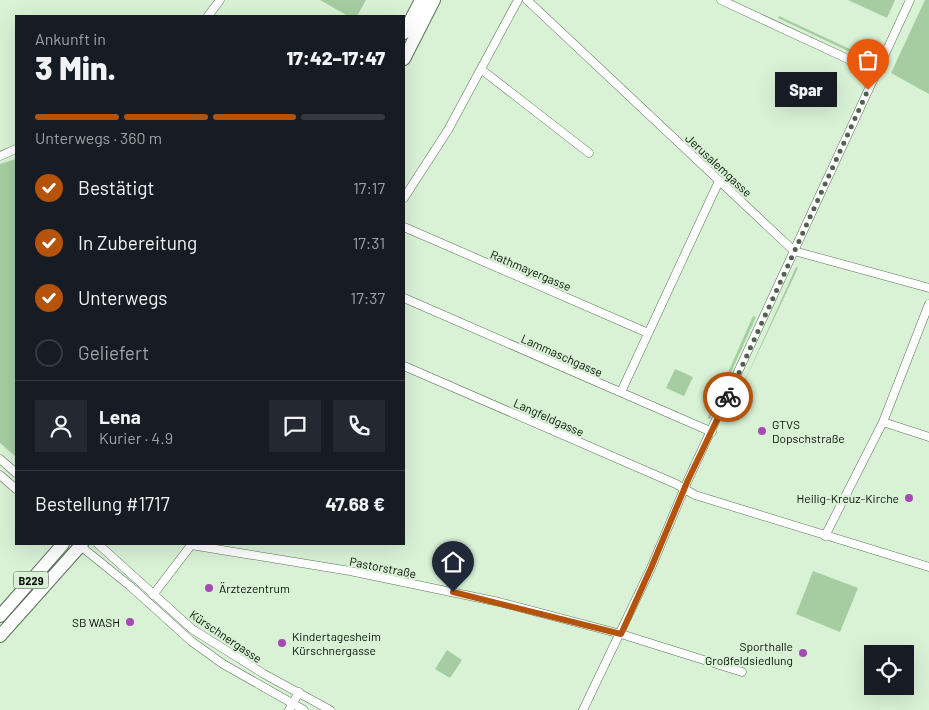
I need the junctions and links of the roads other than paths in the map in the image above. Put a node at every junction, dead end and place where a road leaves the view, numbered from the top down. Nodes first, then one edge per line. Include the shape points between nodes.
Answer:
1 (220, 0) edge
2 (421, 0) edge
3 (434, 0) edge
4 (518, 0) edge
5 (527, 0) edge
6 (721, 0) edge
7 (910, 0) edge
8 (209, 15) edge
9 (405, 31) edge
10 (405, 57) edge
11 (482, 70) junction
12 (876, 72) junction
13 (15, 149) edge
14 (588, 153) dead end
15 (0, 156) edge
16 (719, 181) junction
17 (405, 196) edge
18 (405, 227) edge
19 (794, 251) junction
20 (929, 288) edge
21 (405, 298) edge
22 (929, 304) edge
23 (648, 333) junction
24 (405, 366) edge
25 (621, 392) junction
26 (883, 422) junction
27 (712, 432) junction
28 (929, 437) edge
29 (0, 458) edge
30 (15, 472) edge
31 (0, 475) edge
32 (15, 488) edge
33 (685, 489) junction
34 (825, 536) junction
35 (62, 545) edge
36 (79, 545) edge
37 (81, 545) edge
38 (99, 545) edge
39 (190, 545) edge
40 (197, 545) edge
41 (929, 567) edge
42 (153, 594) junction
43 (0, 616) edge
44 (621, 634) junction
45 (0, 636) edge
46 (742, 672) dead end
47 (299, 692) junction
48 (291, 707) edge
49 (304, 710) edge
50 (330, 710) edge
51 (583, 710) edge

1 - 8 street
2 - 9 main road
3 - 10 main road
4 - 11 street
5 - 16 street, Jerusalemgasse
6 - 12 street
7 - 12 street
11 - 14 street
11 - 17 street
12 - 19 street
13 - 15 street
16 - 19 street, Jerusalemgasse
16 - 23 street
18 - 23 street, Rathmayergasse
19 - 20 street, Jerusalemgasse
19 - 27 street
21 - 25 street, Lammaschgasse
22 - 26 street
23 - 25 street
24 - 33 street, Langfeldgasse
25 - 27 street, Lammaschgasse
26 - 28 street
26 - 34 street
27 - 33 street
29 - 30 street
31 - 32 street
33 - 34 street, Langfeldgasse via 695,495
33 - 44 street
34 - 41 street, Langfeldgasse
35 - 43 main road, B229
36 - 45 main road, B229
37 - 48 street, Kürschnergasse via 191,642
38 - 42 street, Kürschnergasse
39 - 42 street
40 - 44 street, Pastorstraße via 350,570 499,602
42 - 47 street, Kürschnergasse via 192,629 229,654
44 - 46 street, Pastorstraße
44 - 51 street
47 - 48 street
47 - 50 street, Kürschnergasse
48 - 49 street, Kürschnergasse

